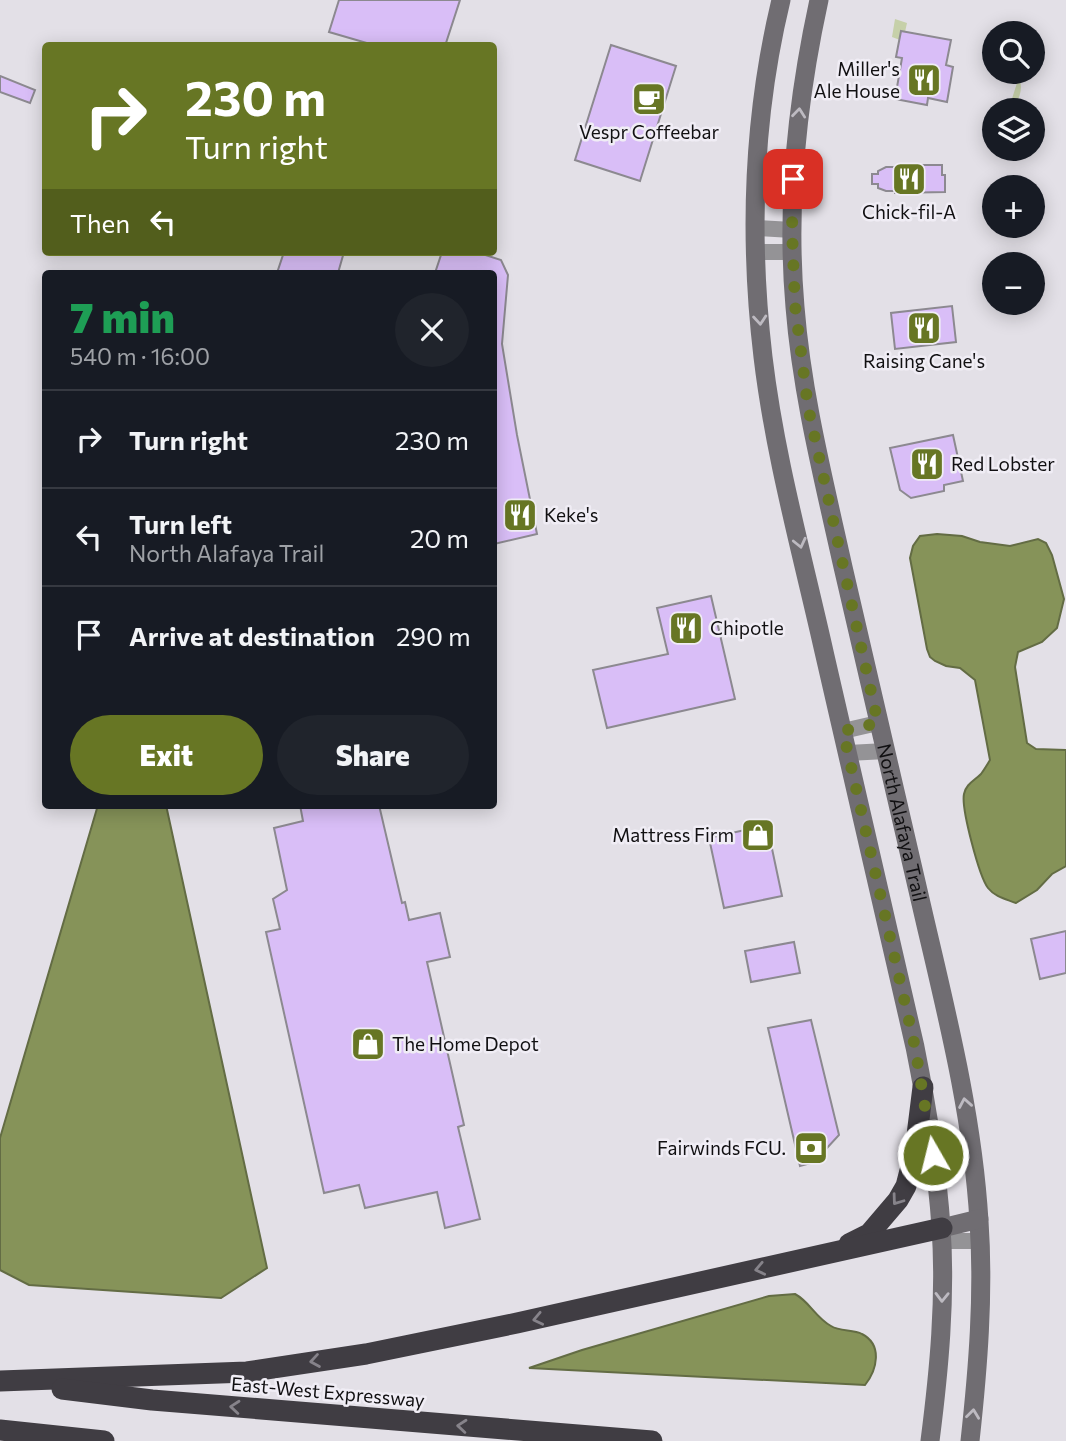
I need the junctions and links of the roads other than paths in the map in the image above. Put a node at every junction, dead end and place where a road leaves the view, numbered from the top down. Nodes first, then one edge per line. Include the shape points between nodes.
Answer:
1 (781, 0) edge
2 (818, 0) edge
3 (756, 228) junction
4 (792, 230) junction
5 (756, 252) junction
6 (793, 252) junction
7 (878, 723) junction
8 (843, 731) junction
9 (886, 751) junction
10 (848, 752) junction
11 (923, 1087) junction
12 (979, 1219) junction
13 (942, 1235) junction
14 (980, 1241) junction
15 (827, 1255) junction
16 (0, 1381) edge
17 (0, 1430) edge
18 (0, 1435) edge
19 (20, 1441) edge
20 (104, 1441) edge
21 (652, 1441) edge
22 (930, 1441) edge
23 (970, 1441) edge

1 - 3 main road, North Alafaya Trail via 759,130
4 -> 2 main road, North Alafaya Trail via 802,90
3 - 4 street
3 - 5 main road, North Alafaya Trail
4 - 6 main road, North Alafaya Trail
5 - 6 street
5 -> 8 main road, North Alafaya Trail via 771,409
6 - 7 main road, North Alafaya Trail via 808,407
7 - 8 street
7 - 9 main road, North Alafaya Trail
8 - 10 main road, North Alafaya Trail
9 - 10 street
12 -> 9 main road, North Alafaya Trail via 959,1065
10 - 11 main road, North Alafaya Trail
11 - 13 main road, North Alafaya Trail
11 -> 15 highway via 906,1186 869,1234
12 - 13 main road
12 - 14 main road, North Alafaya Trail
13 - 14 street
13 - 15 highway
13 -> 22 main road, North Alafaya Trail via 940,1342
23 -> 14 main road, North Alafaya Trail via 979,1340
15 -> 16 highway via 353,1356 247,1372
21 -> 16 highway, East-West Expressway via 152,1400
17 - 20 highway
18 - 19 highway

